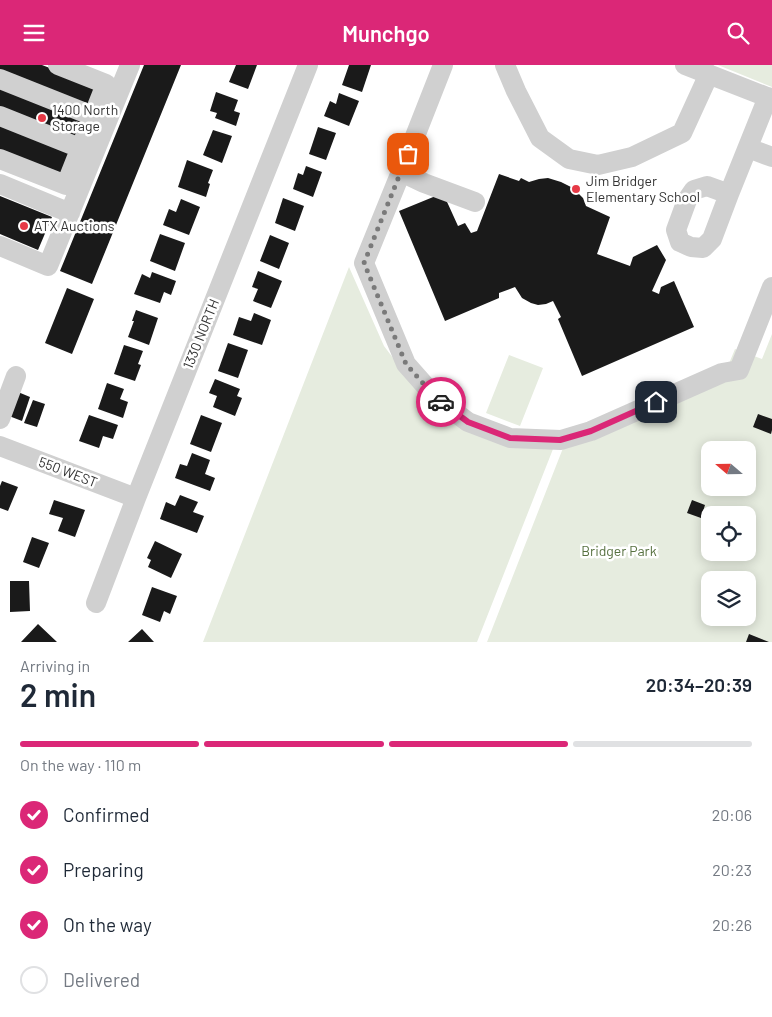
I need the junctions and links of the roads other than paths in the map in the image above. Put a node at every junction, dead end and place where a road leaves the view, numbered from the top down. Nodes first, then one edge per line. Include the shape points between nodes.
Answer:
1 (58, 65) edge
2 (130, 65) edge
3 (308, 65) edge
4 (443, 65) edge
5 (504, 65) edge
6 (685, 65) edge
7 (709, 74) junction
8 (0, 79) edge
9 (770, 98) edge
10 (0, 116) edge
11 (93, 116) junction
12 (748, 147) junction
13 (80, 148) junction
14 (772, 157) edge
15 (0, 159) edge
16 (401, 172) junction
17 (0, 185) edge
18 (729, 194) dead end
19 (475, 203) dead end
20 (70, 213) junction
21 (0, 246) edge
22 (772, 287) edge
23 (16, 376) dead end
24 (0, 419) edge
25 (0, 446) edge
26 (136, 498) junction
27 (96, 603) dead end

1 - 11 street via 106,84
2 - 20 street
3 - 26 street, 1330 NORTH
4 - 16 street
5 - 7 street via 540,138 569,159 598,165 632,157 682,133
6 - 7 street
7 - 9 street
8 - 11 street
9 - 12 street
10 - 13 street
11 - 13 street
12 - 14 street
12 - 18 street
13 - 15 street via 66,185
16 - 19 street
16 - 22 street via 364,263 406,364 436,398 468,422 510,438 568,438 722,373 739,370
17 - 20 street
20 - 21 street via 48,267
23 - 24 street
25 - 26 street, 550 WEST
26 - 27 street, 1330 NORTH

